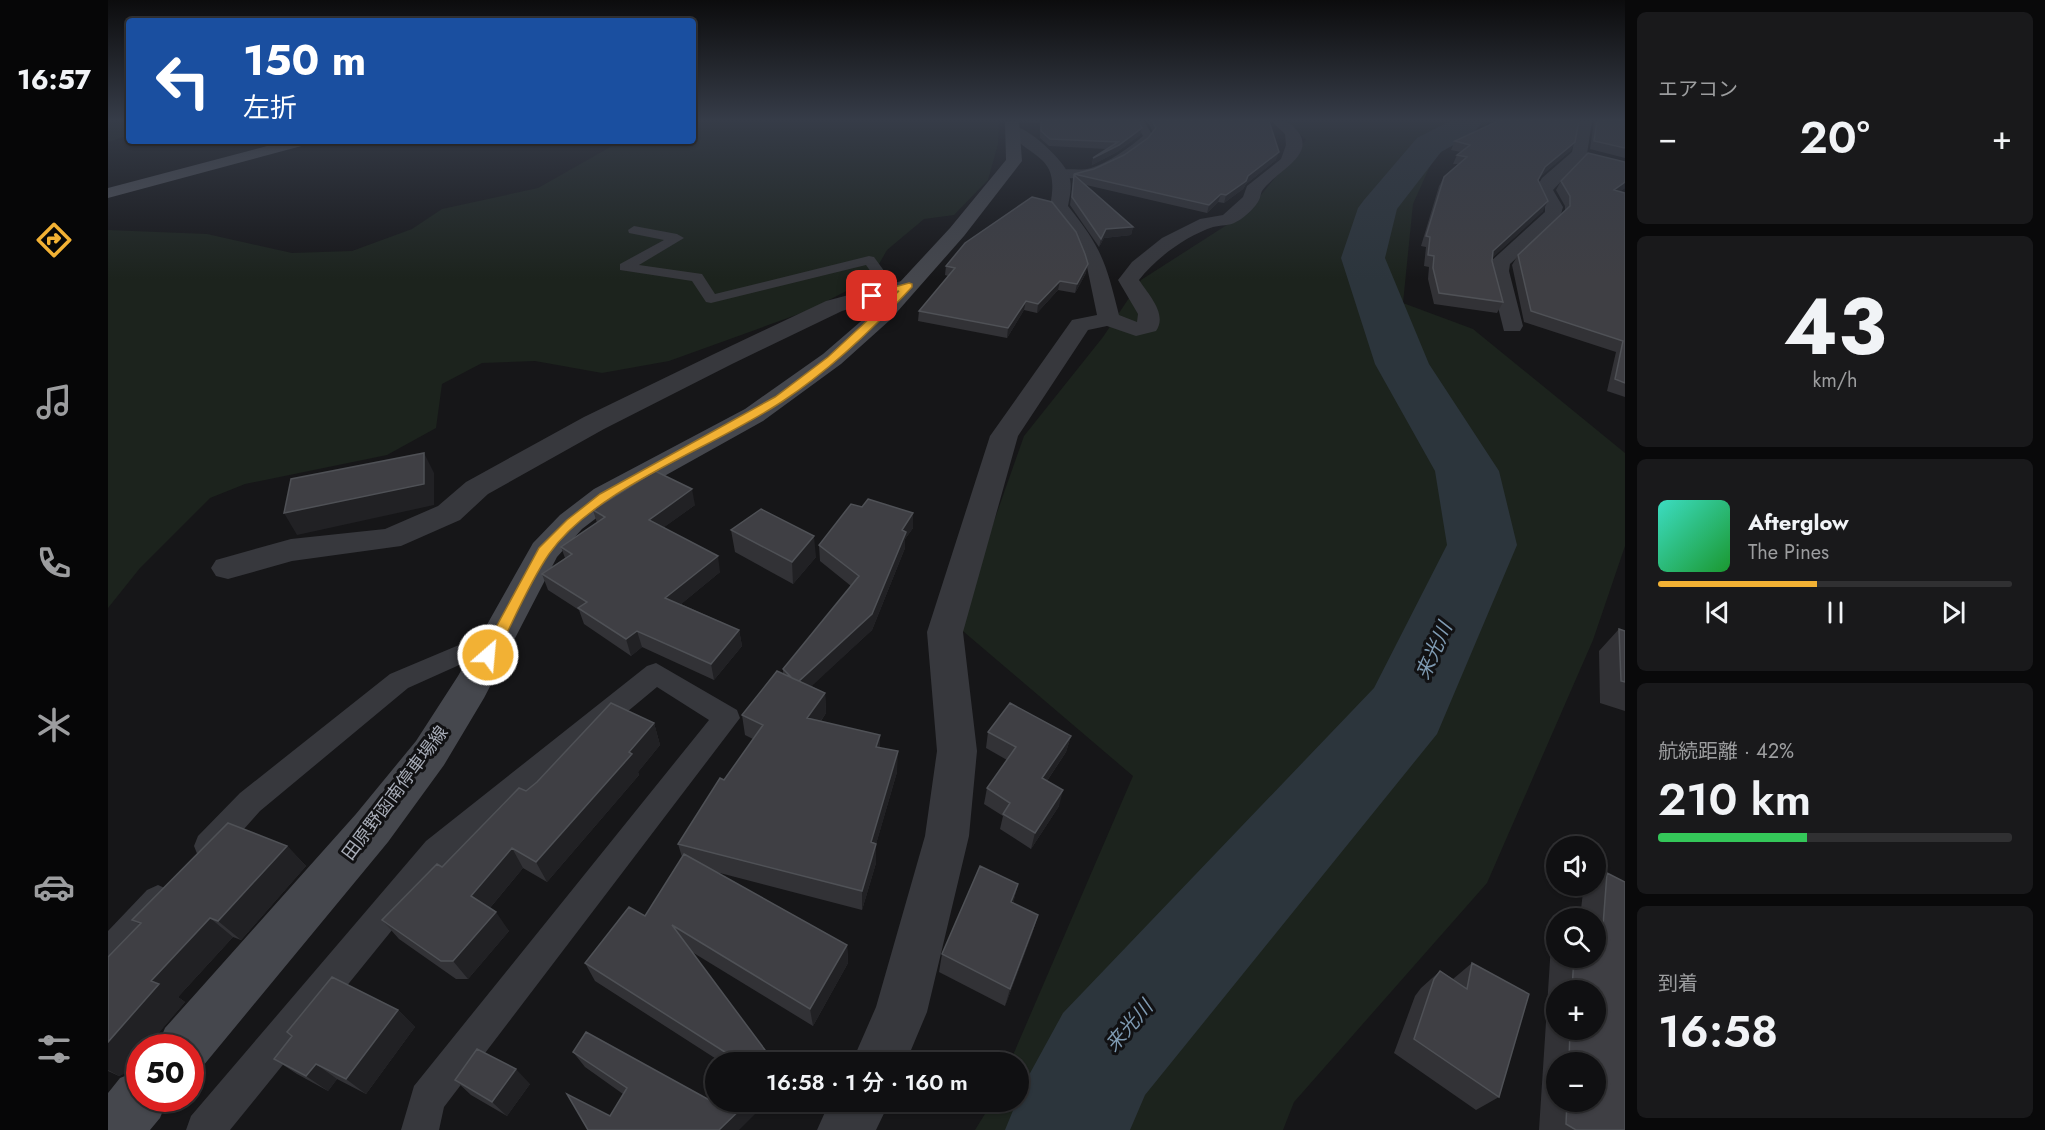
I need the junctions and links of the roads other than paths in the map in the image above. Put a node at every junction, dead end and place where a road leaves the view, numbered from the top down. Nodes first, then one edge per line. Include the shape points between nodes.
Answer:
1 (1060, 173) edge
2 (181, 174) edge
3 (1004, 174) edge
4 (1273, 174) edge
5 (1559, 174) edge
6 (108, 193) edge
7 (634, 230) dead end
8 (900, 288) junction
9 (1109, 319) junction
10 (1512, 326) dead end
11 (228, 568) dead end
12 (497, 638) junction
13 (108, 955) edge
14 (195, 1034) edge
15 (883, 1052) edge
16 (128, 1112) edge
17 (856, 1112) edge
18 (113, 1130) edge
19 (205, 1130) edge
20 (420, 1130) edge
21 (845, 1130) edge

1 - 9 street via 1059,207 1085,239 1096,262
2 - 6 main road
3 - 8 main road, 田原野函南停車場線 via 957,232
4 - 9 street via 1229,219 1207,223 1169,242 1139,266 1128,280 1149,314 1148,326 1136,330
5 - 10 street via 1544,190 1554,214 1500,262
7 - 8 lane via 677,238 625,267 697,277 711,299 869,260
8 - 11 street via 834,306 604,418 477,488 449,513 390,539 291,550
8 - 12 main road, 田原野函南停車場線 via 882,315 779,399 605,496 571,522 544,551
9 - 15 street via 1080,325 1004,435 945,632 957,751 947,836 901,1012
12 - 13 lane via 399,681 250,802
12 - 14 main road, 田原野函南停車場線 via 423,763
16 - 18 main road
17 - 21 street
19 - 20 lane via 437,851 656,673 728,718 427,1099

